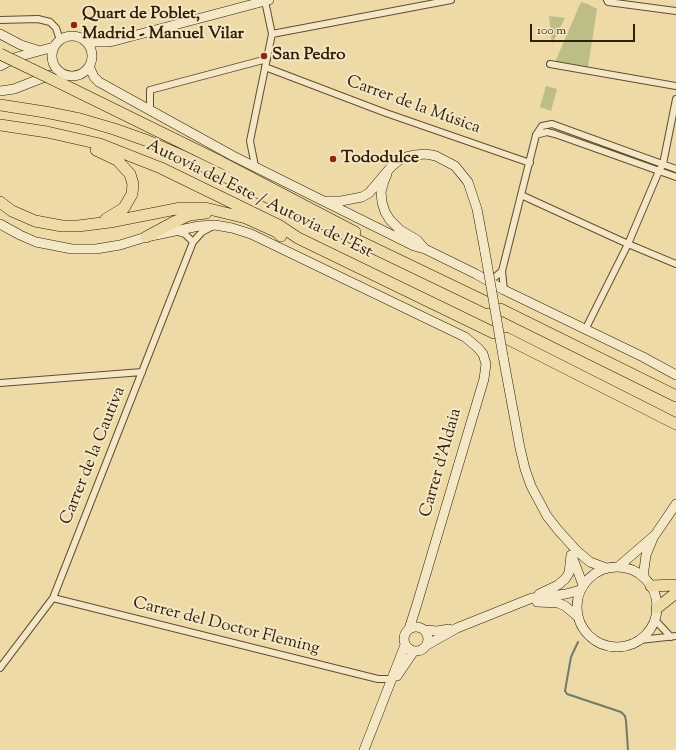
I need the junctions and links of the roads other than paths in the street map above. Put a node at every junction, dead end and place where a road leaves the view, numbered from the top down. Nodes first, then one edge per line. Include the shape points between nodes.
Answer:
1 (451, 0) edge
2 (607, 0) edge
3 (267, 1) edge
4 (676, 11) edge
5 (0, 20) edge
6 (0, 34) edge
7 (272, 34) junction
8 (86, 42) junction
9 (110, 42) junction
10 (57, 43) junction
11 (39, 51) junction
12 (0, 54) edge
13 (91, 55) junction
14 (267, 59) junction
15 (550, 64) dead end
16 (0, 66) edge
17 (89, 66) junction
18 (265, 67) junction
19 (57, 76) junction
20 (676, 86) edge
21 (0, 91) edge
22 (676, 99) edge
23 (0, 106) edge
24 (150, 111) junction
25 (0, 125) edge
26 (536, 135) junction
27 (80, 140) junction
28 (530, 163) junction
29 (663, 164) junction
30 (255, 166) junction
31 (391, 167) junction
32 (676, 169) edge
33 (659, 171) junction
34 (676, 177) edge
35 (521, 195) junction
36 (324, 200) junction
37 (0, 202) edge
38 (99, 222) junction
39 (0, 224) edge
40 (215, 225) junction
41 (173, 231) junction
42 (281, 236) junction
43 (146, 237) junction
44 (298, 238) junction
45 (192, 242) junction
46 (368, 244) junction
47 (628, 244) junction
48 (425, 249) junction
49 (676, 264) edge
50 (502, 271) junction
51 (476, 274) junction
52 (504, 290) junction
53 (488, 303) dead end
54 (500, 309) dead end
55 (585, 330) junction
56 (494, 333) dead end
57 (506, 338) dead end
58 (142, 372) junction
59 (676, 375) edge
60 (0, 383) edge
61 (676, 396) edge
62 (676, 424) edge
63 (676, 504) edge
64 (558, 530) junction
65 (655, 534) junction
66 (571, 554) junction
67 (618, 567) junction
68 (606, 568) junction
69 (644, 577) junction
70 (676, 585) edge
71 (651, 586) junction
72 (582, 587) junction
73 (676, 593) edge
74 (53, 598) junction
75 (532, 598) junction
76 (417, 604) junction
77 (518, 604) junction
78 (657, 608) junction
79 (577, 616) junction
80 (655, 620) junction
81 (457, 628) junction
82 (409, 629) junction
83 (422, 629) junction
84 (673, 636) edge
85 (640, 640) junction
86 (405, 645) junction
87 (427, 645) junction
88 (414, 651) junction
89 (3, 660) edge
90 (0, 668) edge
91 (391, 682) junction
92 (364, 750) edge

1 - 7 street
2 - 4 street
3 - 7 street
3 - 9 street
5 - 10 street via 38,18 50,22 56,28
6 - 11 street
7 - 14 street
8 - 9 street
8 - 10 street via 74,36
8 - 13 street
9 - 13 street
10 - 11 street
10 - 19 street via 52,59
11 - 16 street via 17,57
12 - 19 highway, bridge
13 - 17 street
14 - 18 street
14 - 24 street via 150,90
15 - 20 street
17 - 19 street via 77,76
17 - 24 street via 99,82
18 - 28 street, Carrer de la Música via 386,113
18 - 30 street via 250,141
19 - 21 street via 50,74 14,89
19 - 46 highway via 356,232
22 - 29 street
23 - 46 highway, Autovía del Este / Autovia de l'Est via 80,119 148,141
24 - 30 street
25 - 27 highway, Autovía del Este / Autovia de l'Est
26 - 28 street
26 - 29 street via 542,126 552,124
26 - 33 street via 547,132 555,134
27 - 38 highway via 94,150 117,160 130,174 132,194 124,208
27 - 44 highway, Autovía del Este / Autovia de l'Est via 100,144 162,168 280,226
28 - 35 street
29 - 32 street
29 - 33 street
30 - 36 street
31 - 36 street via 369,193 362,197 342,201
31 - 48 street via 382,192 385,212 400,230 417,240
31 - 64 street, bridge via 406,157 426,154 455,166 468,182 485,252 525,469 539,503
33 - 34 street
33 - 47 street
35 - 47 street
35 - 50 street
36 - 48 street via 414,246
37 - 38 highway via 23,216 49,224 78,226
38 - 42 highway via 194,207 246,218
39 - 43 street, Carrer d'Aldaia via 36,242 72,249 96,249
40 - 41 street, Carrer d'Aldaia
40 - 45 street via 202,232
40 - 76 street, Carrer d'Aldaia via 251,234 465,337 483,354 486,364 484,379
41 - 43 street, Carrer d'Aldaia
41 - 45 street via 185,234
42 - 43 highway via 275,236 241,220 199,213 189,215
42 - 44 highway
44 - 56 highway, Autovía del Este / Autovia de l'Est
45 - 58 street, Carrer de la Cautiva
46 - 53 highway, Autovía del Este / Autovia de l'Est
47 - 49 street
47 - 55 street
48 - 51 street
50 - 51 street via 495,277
50 - 52 street
51 - 52 street
52 - 55 street
54 - 61 highway
55 - 59 street
57 - 62 highway
58 - 60 street
58 - 74 street, Carrer de la Cautiva
63 - 65 street
64 - 66 street
64 - 68 street via 590,562
65 - 67 street
65 - 69 street via 646,555
66 - 72 street
66 - 75 street via 569,573 565,579
67 - 68 street
67 - 69 street via 632,569
68 - 72 street via 590,577
69 - 71 street
70 - 71 highway
71 - 78 street
72 - 75 street via 566,594
72 - 79 street via 577,600
73 - 78 highway
74 - 89 street, Carrer de la Cautiva
74 - 91 street, Carrer del Doctor Fleming
75 - 77 street
76 - 82 street, Carrer d'Aldaia
76 - 83 street, Carrer d'Aldaia
77 - 79 street via 558,603
77 - 81 street
78 - 80 street
79 - 85 street via 582,627 593,639 608,646 624,646
80 - 84 street
80 - 85 street
81 - 83 street via 437,631
81 - 87 street
82 - 83 street
82 - 86 street via 404,636
83 - 87 street via 428,637
84 - 85 street
86 - 88 street
86 - 91 street
87 - 88 street via 422,650
88 - 91 street
89 - 90 street, Carrer de la Cautiva
91 - 92 street

